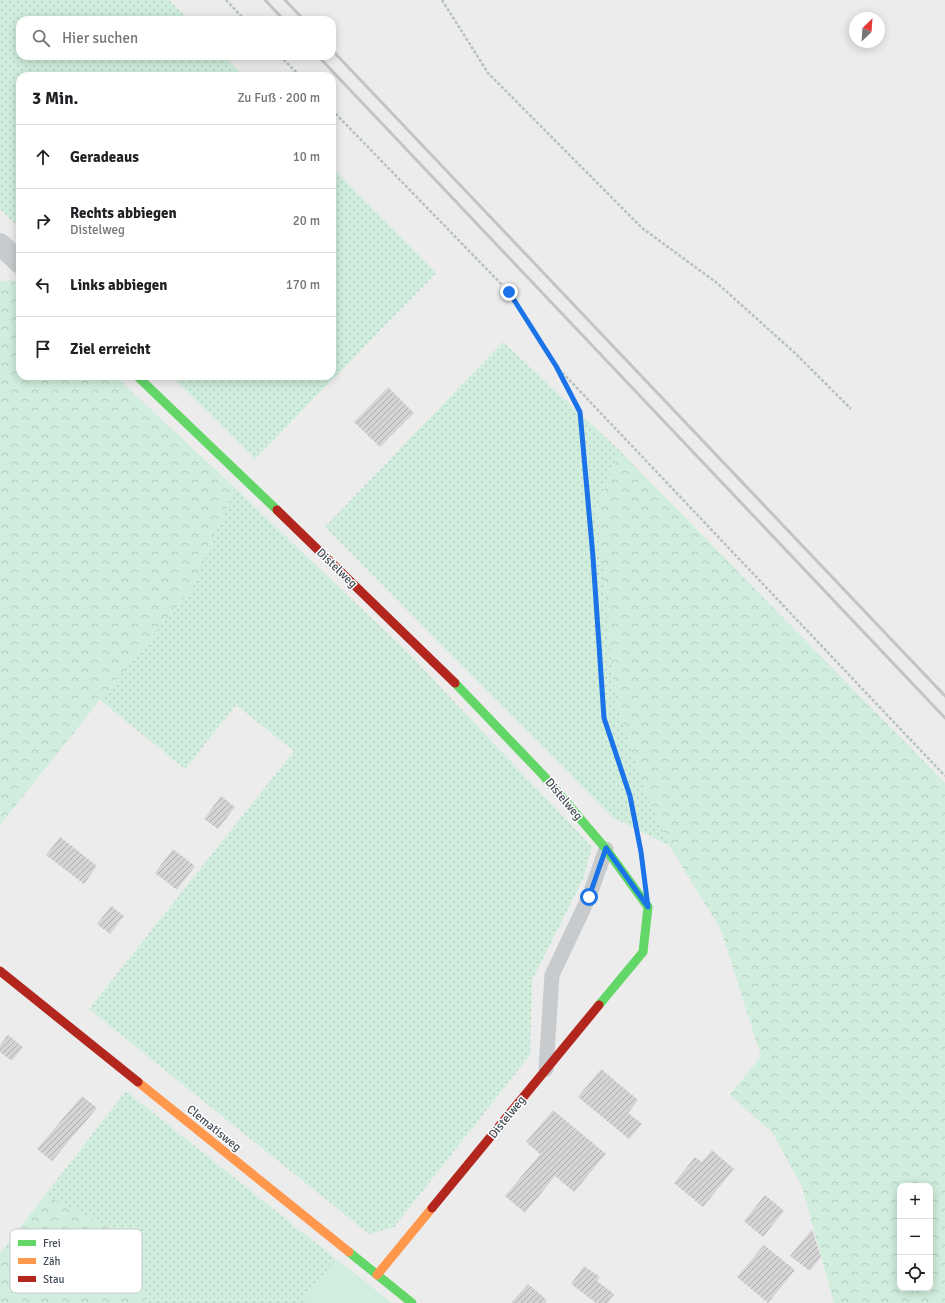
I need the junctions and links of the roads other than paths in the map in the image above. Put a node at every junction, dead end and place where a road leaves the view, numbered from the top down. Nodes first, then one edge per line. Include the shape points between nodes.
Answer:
1 (0, 244) edge
2 (16, 259) edge
3 (141, 380) edge
4 (606, 848) junction
5 (0, 971) edge
6 (546, 1069) junction
7 (378, 1275) junction
8 (412, 1303) edge

1 - 2 street
3 - 4 street, Distelweg via 447,674 543,775
4 - 6 lane via 589,897 552,975
4 - 6 street, Distelweg via 648,907 643,952
5 - 7 street, Clematisweg
6 - 7 street, Distelweg
7 - 8 street, Clematisweg

